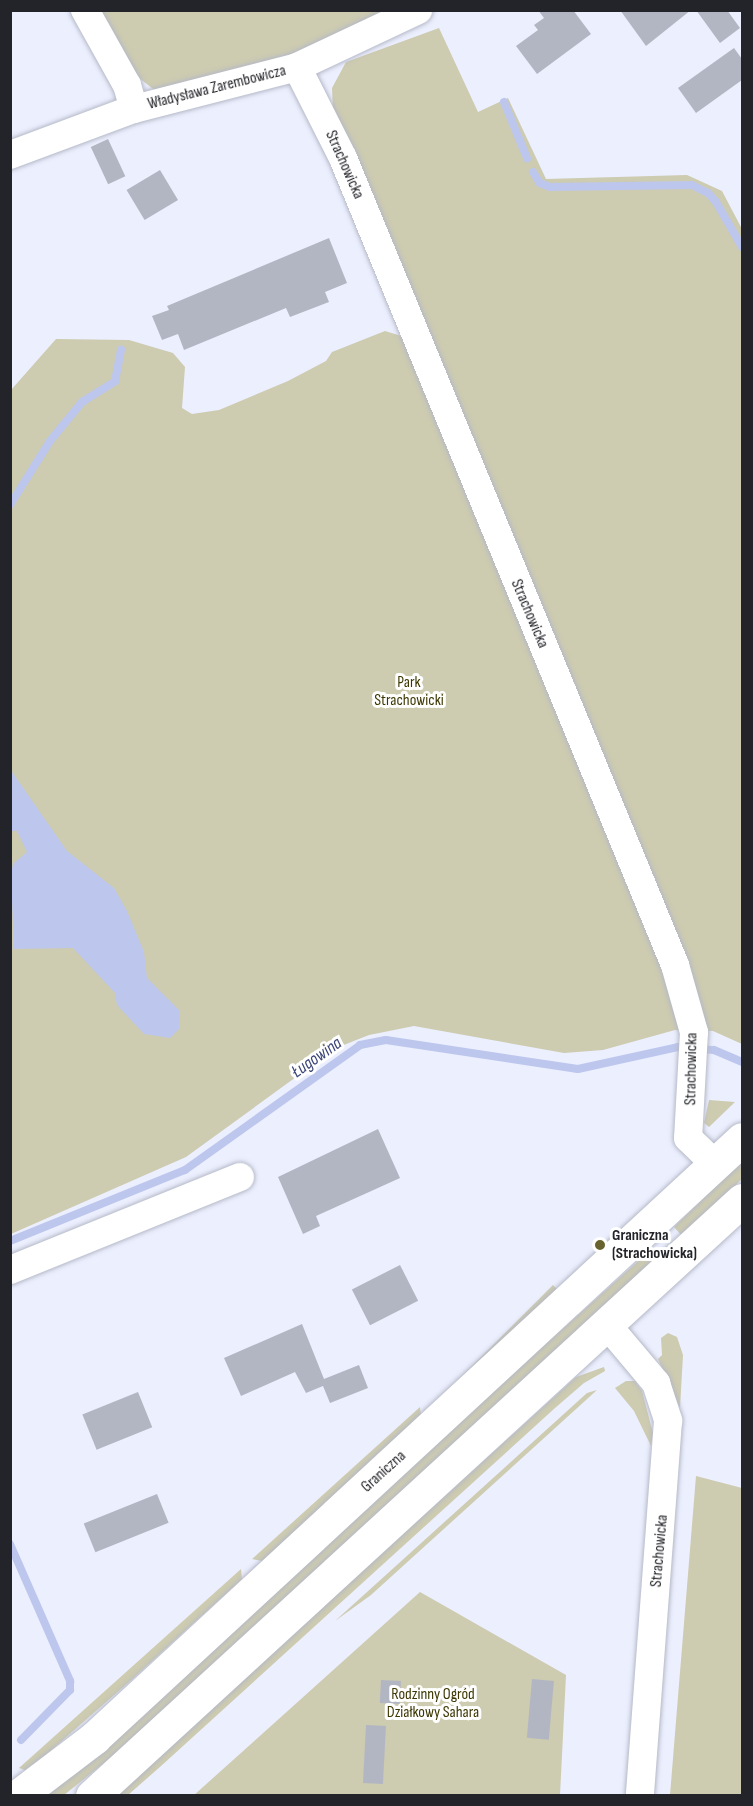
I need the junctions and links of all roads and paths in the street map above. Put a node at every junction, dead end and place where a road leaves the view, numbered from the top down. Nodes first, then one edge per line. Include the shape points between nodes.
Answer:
1 (85, 10) edge
2 (418, 10) edge
3 (297, 67) junction
4 (134, 109) junction
5 (10, 155) edge
6 (742, 1140) edge
7 (716, 1165) junction
8 (240, 1177) dead end
9 (742, 1200) edge
10 (10, 1270) edge
11 (608, 1326) junction
12 (18, 1796) edge
13 (92, 1796) edge
14 (640, 1796) edge

1 - 4 street via 127,85
2 - 3 street, Władysława Zarembowicza
3 - 4 street, Władysława Zarembowicza
3 - 7 street, Strachowicka via 343,158 675,965 694,1032 688,1138
4 - 5 street, Władysława Zarembowicza
6 - 7 main road, Graniczna
7 - 12 main road, Graniczna via 94,1738
8 - 10 street
9 - 11 main road
11 - 13 main road
11 - 14 street, Strachowicka via 656,1383 668,1421

